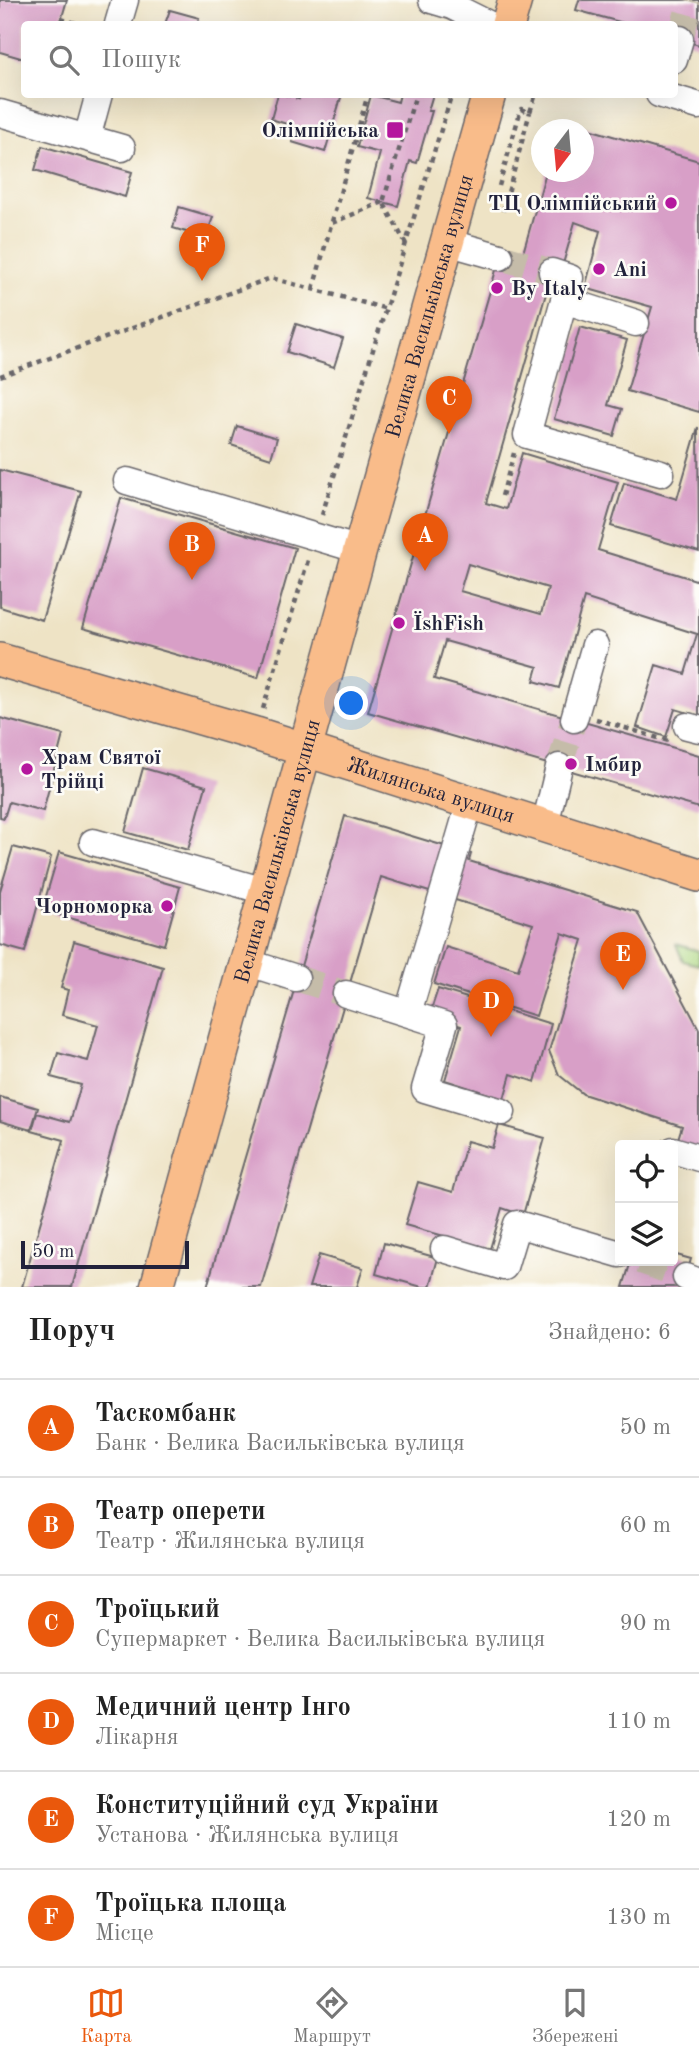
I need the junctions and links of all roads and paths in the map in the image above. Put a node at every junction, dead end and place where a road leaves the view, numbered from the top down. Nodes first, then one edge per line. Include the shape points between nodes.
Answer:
1 (125, 0) edge
2 (432, 0) edge
3 (515, 0) edge
4 (61, 19) dead end
5 (68, 21) edge
6 (119, 21) edge
7 (482, 21) edge
8 (509, 21) edge
9 (98, 98) edge
10 (299, 98) edge
11 (367, 98) edge
12 (414, 98) edge
13 (451, 98) edge
14 (488, 98) edge
15 (535, 98) edge
16 (672, 98) edge
17 (302, 99) dead end
18 (699, 106) edge
19 (530, 112) junction
20 (0, 113) edge
21 (87, 138) junction
22 (122, 148) dead end
23 (499, 186) dead end
24 (383, 202) junction
25 (503, 211) dead end
26 (332, 224) junction
27 (447, 242) junction
28 (407, 244) junction
29 (500, 257) tunnel mouth
30 (552, 272) tunnel mouth
31 (313, 289) junction
32 (564, 300) junction
33 (387, 309) junction
34 (636, 323) dead end
35 (0, 376) edge
36 (527, 435) junction
37 (661, 473) dead end
38 (127, 481) dead end
39 (502, 496) dead end
40 (316, 537) junction
41 (360, 550) junction
42 (595, 645) dead end
43 (0, 660) edge
44 (261, 713) dead end
45 (575, 716) joint
46 (693, 727) edge
47 (305, 750) junction
48 (559, 767) tunnel mouth
49 (470, 802) junction
50 (545, 825) junction
51 (93, 842) dead end
52 (699, 875) edge
53 (265, 891) junction
54 (246, 962) junction
55 (296, 978) tunnel mouth
56 (346, 994) tunnel mouth
57 (408, 1013) junction
58 (502, 1112) dead end
59 (678, 1152) edge
60 (699, 1158) edge
61 (444, 1249) dead end
62 (615, 1253) edge
63 (157, 1287) edge

1 - 6 street
2 - 7 street
3 - 8 main road
4 - 5 path
9 - 21 street
10 - 17 path
11 - 26 path
12 - 24 path
13 - 28 path
14 - 27 main road, Велика Васильківська вулиця
15 - 19 path
16 - 18 street
19 - 23 path via 521,109
19 - 25 path
20 - 21 street
21 - 22 street
24 - 26 path
24 - 28 path
26 - 31 path
27 - 29 street
27 - 41 main road, Велика Васильківська вулиця
28 - 33 path
30 - 32 street via 570,278
31 - 33 path
31 - 35 path via 271,278
32 - 34 street
32 - 36 street
33 - 40 path
36 - 37 street
36 - 39 path via 516,447
38 - 40 street
40 - 41 street
40 - 44 path
41 - 47 main road, Велика Васильківська вулиця
42 - 45 street
43 - 47 main road, Жилянська вулиця
45 - 46 path via 671,742
47 - 49 main road, Жилянська вулиця
47 - 53 main road, Велика Васильківська вулиця
48 - 50 street
49 - 50 main road, Жилянська вулиця
49 - 57 street
50 - 52 main road, Жилянська вулиця
51 - 53 street
53 - 54 main road, Велика Васильківська вулиця
54 - 55 street
54 - 63 main road, Велика Васильківська вулиця
56 - 57 street
57 - 58 street via 444,1025 425,1089
59 - 60 street
61 - 62 street via 504,1267 517,1224

